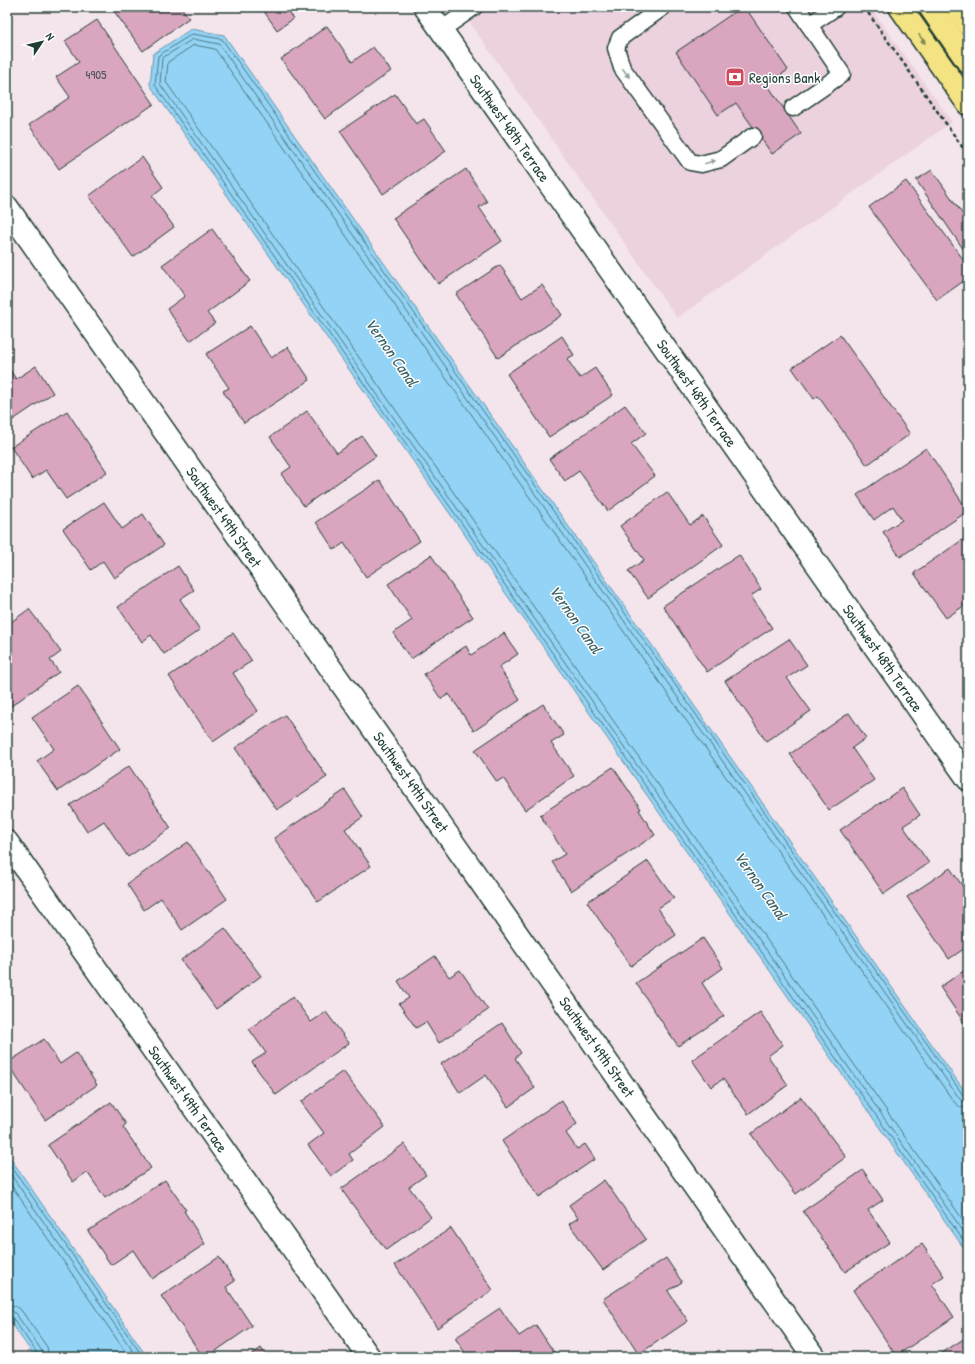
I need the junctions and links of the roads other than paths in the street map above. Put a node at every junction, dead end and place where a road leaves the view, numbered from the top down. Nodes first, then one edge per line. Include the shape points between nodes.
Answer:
1 (426, 7) edge
2 (474, 7) edge
3 (663, 7) edge
4 (797, 7) edge
5 (836, 7) edge
6 (900, 7) edge
7 (930, 7) edge
8 (956, 7) edge
9 (968, 24) edge
10 (809, 25) junction
11 (441, 30) junction
12 (968, 62) edge
13 (968, 104) edge
14 (793, 108) dead end
15 (753, 136) dead end
16 (7, 207) edge
17 (968, 779) edge
18 (7, 842) edge
19 (369, 1357) edge
20 (814, 1357) edge

1 - 11 street, Southwest 48th Terrace
2 - 11 lane
3 -> 15 lane via 620,38 616,48 622,68 690,162 701,164 721,159
4 - 10 lane
5 - 10 lane
6 -> 13 main road
7 - 12 main road
8 - 9 main road
10 - 14 lane via 842,74
11 - 17 street, Southwest 48th Terrace
16 - 20 street, Southwest 49th Street
18 - 19 street, Southwest 49th Terrace

